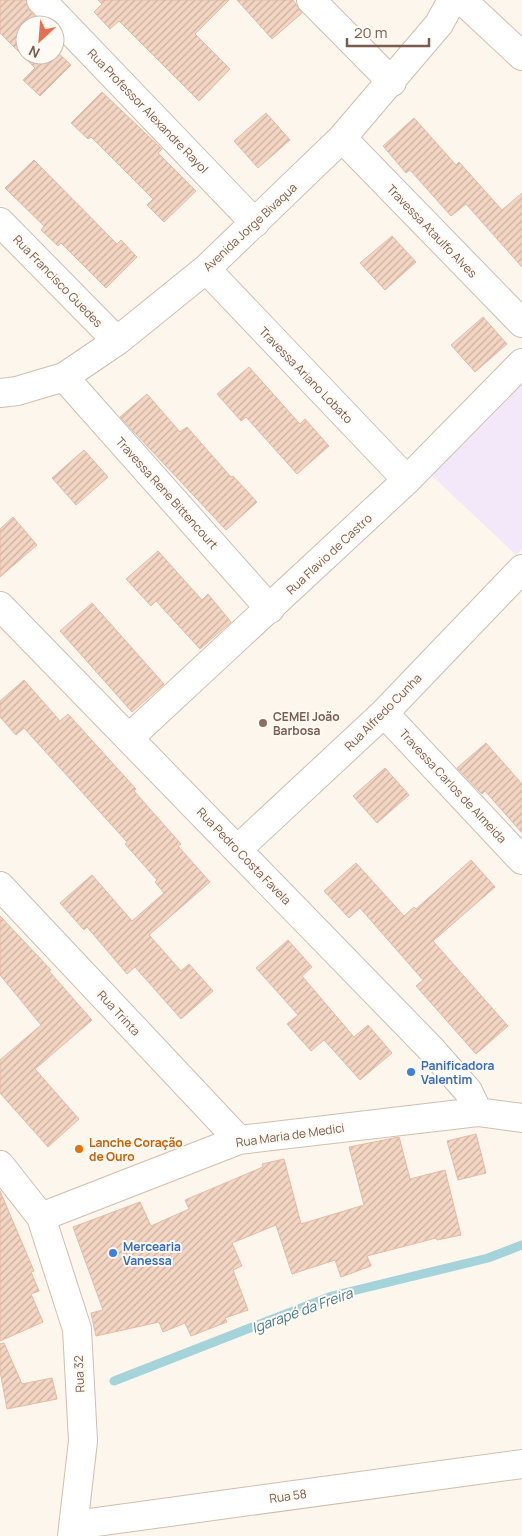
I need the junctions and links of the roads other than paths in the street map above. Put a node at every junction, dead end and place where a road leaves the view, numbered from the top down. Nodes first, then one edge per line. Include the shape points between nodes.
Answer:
1 (41, 0) edge
2 (311, 0) edge
3 (452, 0) edge
4 (462, 0) edge
5 (522, 56) edge
6 (392, 82) junction
7 (342, 138) junction
8 (0, 222) edge
9 (256, 223) junction
10 (206, 269) junction
11 (522, 323) edge
12 (117, 341) junction
13 (522, 363) edge
14 (64, 377) junction
15 (0, 393) edge
16 (407, 480) junction
17 (519, 577) edge
18 (0, 606) edge
19 (270, 609) junction
20 (384, 713) junction
21 (129, 738) junction
22 (238, 849) junction
23 (522, 860) edge
24 (0, 886) edge
25 (478, 1112) junction
26 (522, 1118) edge
27 (239, 1140) junction
28 (0, 1165) edge
29 (41, 1217) junction
30 (512, 1465) edge
31 (73, 1530) edge

1 - 9 street, Rua Professor Alexandre Rayol
2 - 6 street
3 - 6 street, Avenida Jorge Bivaqua via 439,24
4 - 5 street
6 - 7 street, Avenida Jorge Bivaqua
7 - 9 street, Avenida Jorge Bivaqua
7 - 11 street, Travessa Ataulfo Alves
8 - 12 street, Rua Francisco Guedes
9 - 10 street, Avenida Jorge Bivaqua
10 - 12 street, Avenida Jorge Bivaqua
10 - 16 street, Travessa Ariano Lobato
12 - 14 street, Avenida Jorge Bivaqua
13 - 16 street, Rua Flavio de Castro
14 - 15 street, Avenida Jorge Bivaqua
14 - 19 street, Travessa Rene Bittencourt
16 - 19 street, Rua Flavio de Castro
17 - 20 street, Rua Alfredo Cunha
18 - 21 street, Rua Pedro Costa Favela
19 - 21 street, Rua Flavio de Castro
20 - 22 street, Rua Alfredo Cunha
20 - 23 street, Travessa Carlos de Almeida
21 - 22 street, Rua Pedro Costa Favela
22 - 25 street, Rua Pedro Costa Favela via 432,1049 468,1091
24 - 27 street, Rua Trinta
25 - 26 street, Rua Maria de Medici
25 - 27 street, Rua Maria de Medici
27 - 29 street, Rua Maria de Medici
28 - 29 street
29 - 31 street, Rua 32 via 77,1329 83,1441
30 - 31 street, Rua 58

